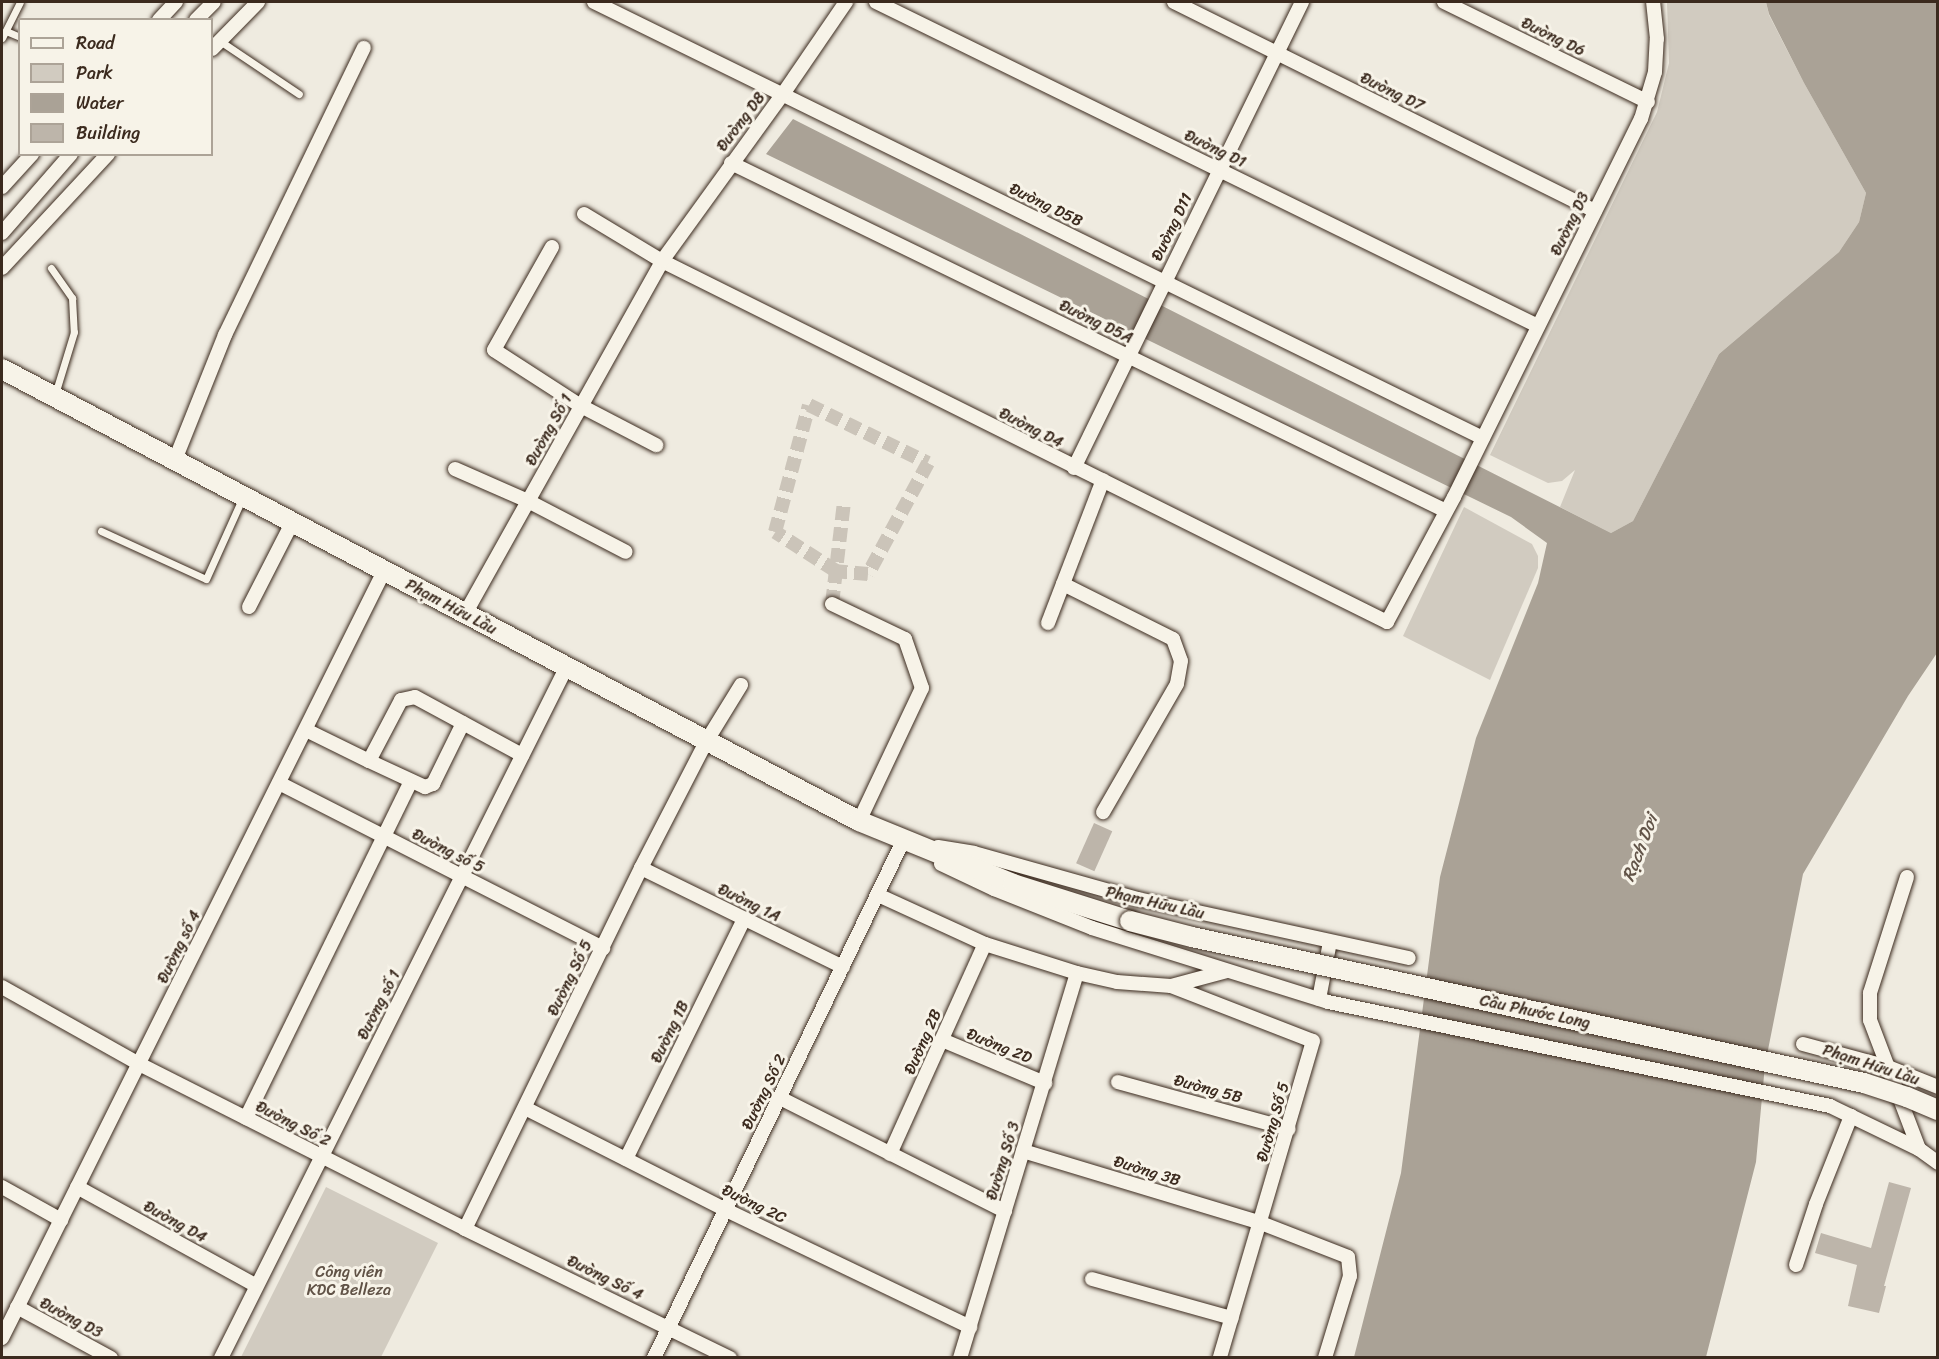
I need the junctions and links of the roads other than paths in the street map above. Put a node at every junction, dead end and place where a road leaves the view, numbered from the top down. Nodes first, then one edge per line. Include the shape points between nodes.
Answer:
1 (20, 2) edge
2 (176, 2) edge
3 (214, 2) edge
4 (258, 2) edge
5 (594, 2) edge
6 (846, 2) edge
7 (876, 2) edge
8 (1174, 2) edge
9 (1302, 2) edge
10 (1444, 2) edge
11 (1653, 2) edge
12 (161, 18) edge
13 (198, 18) edge
14 (4, 34) edge
15 (216, 45) edge
16 (364, 48) dead end
17 (1277, 52) junction
18 (299, 94) dead end
19 (783, 94) junction
20 (1648, 102) junction
21 (30, 156) edge
22 (69, 156) edge
23 (106, 156) edge
24 (730, 163) junction
25 (1219, 170) junction
26 (2, 187) edge
27 (1595, 211) junction
28 (584, 214) dead end
29 (2, 233) edge
30 (552, 247) dead end
31 (662, 261) junction
32 (2, 268) edge
33 (51, 268) dead end
34 (1161, 286) junction
35 (1538, 326) junction
36 (1127, 356) junction
37 (2, 369) edge
38 (54, 397) junction
39 (581, 406) junction
40 (1483, 438) junction
41 (656, 445) dead end
42 (175, 460) junction
43 (1074, 468) junction
44 (455, 469) dead end
45 (1103, 480) junction
46 (243, 497) junction
47 (528, 501) junction
48 (1446, 511) junction
49 (292, 523) junction
50 (101, 531) dead end
51 (626, 552) dead end
52 (384, 571) junction
53 (1063, 584) junction
54 (832, 604) dead end
55 (249, 607) dead end
56 (465, 614) junction
57 (1048, 623) dead end
58 (566, 668) junction
59 (741, 685) dead end
60 (463, 723) junction
61 (306, 730) junction
62 (706, 742) junction
63 (522, 755) junction
64 (369, 761) junction
65 (411, 781) junction
66 (279, 783) junction
67 (1103, 812) dead end
68 (859, 821) junction
69 (384, 836) junction
70 (903, 841) junction
71 (641, 868) junction
72 (462, 876) junction
73 (1907, 877) dead end
74 (878, 895) junction
75 (744, 919) junction
76 (1130, 921) joint
77 (1330, 942) junction
78 (985, 944) junction
79 (603, 948) junction
80 (1409, 958) dead end
81 (843, 967) junction
82 (1227, 971) junction
83 (1077, 973) junction
84 (1170, 986) junction
85 (2, 987) edge
86 (1324, 1000) junction
87 (942, 1040) junction
88 (1803, 1044) dead end
89 (139, 1064) junction
90 (1888, 1067) junction
91 (1118, 1082) dead end
92 (1045, 1083) junction
93 (1938, 1087) edge
94 (780, 1098) junction
95 (525, 1108) junction
96 (1938, 1110) edge
97 (1851, 1116) junction
98 (246, 1118) junction
99 (1289, 1129) junction
100 (1919, 1149) junction
101 (1023, 1151) junction
102 (890, 1154) junction
103 (322, 1156) junction
104 (626, 1159) junction
105 (1938, 1162) edge
106 (2, 1187) edge
107 (77, 1187) junction
108 (726, 1209) junction
109 (1005, 1211) junction
110 (61, 1220) junction
111 (1261, 1223) junction
112 (465, 1229) junction
113 (1796, 1265) dead end
114 (1092, 1279) dead end
115 (257, 1286) junction
116 (16, 1307) junction
117 (1232, 1318) junction
118 (970, 1327) junction
119 (668, 1328) junction
120 (3, 1332) edge
121 (111, 1358) edge
122 (221, 1358) edge
123 (654, 1358) edge
124 (730, 1358) edge
125 (960, 1358) edge
126 (1220, 1358) edge
127 (1325, 1358) edge

1 - 14 lane
2 - 12 street
3 - 13 street
4 - 15 street
5 - 19 street, Đường D5B
6 - 19 street, Đường D8
7 - 25 street, Đường D1
8 - 17 street, Đường D7
9 - 17 street, Đường D11
10 - 20 street, Đường D6
11 - 20 street, Đường D3 via 1657,56
15 - 18 lane
16 - 42 street via 225,335
17 - 25 street, Đường D11
17 - 27 street, Đường D7
19 - 24 street, Đường D8
19 - 34 street, Đường D5B
20 - 27 street, Đường D3
21 - 26 street
22 - 29 street
23 - 32 street
24 - 31 street, Đường D8
24 - 36 street, Đường D5A
25 - 34 street, Đường D11
25 - 35 street, Đường D1
27 - 35 street, Đường D3
28 - 31 street, Đường D4
30 - 39 street via 494,350
31 - 39 street, Đường Số 1
31 - 43 street, Đường D4
33 - 38 lane via 72,298 74,332
34 - 36 street, Đường D11
34 - 40 street, Đường D5B
35 - 40 street, Đường D3
36 - 43 street, Đường D11
36 - 48 street, Đường D5A
37 - 38 main road, Phạm Hữu Lầu
38 - 42 main road, Phạm Hữu Lầu
39 - 41 street
39 - 47 street, Đường Số 1
40 - 48 street, Đường D3
42 - 46 main road, Phạm Hữu Lầu
43 - 45 street, Đường D4
44 - 47 street
45 - 48 street, Đường D4 via 1387,622
45 - 53 street
46 - 49 main road, Phạm Hữu Lầu
46 - 50 lane via 206,579
47 - 51 street
47 - 56 street, Đường Số 1
49 - 52 main road, Phạm Hữu Lầu
49 - 55 street
52 - 56 main road, Phạm Hữu Lầu
52 - 61 street, Đường số 4
53 - 57 street
53 - 67 street via 1173,639 1181,661 1177,684
54 - 68 street via 905,639 922,688
56 - 58 main road, Phạm Hữu Lầu
58 - 62 main road, Phạm Hữu Lầu
58 - 63 street, Đường số 1
59 - 62 street, Đường Số 5
60 - 63 street
60 - 64 street via 415,697 401,700
60 - 65 street via 433,784 425,787
61 - 64 street
61 - 66 street, Đường số 4
62 - 68 main road, Phạm Hữu Lầu
62 - 71 street, Đường Số 5
63 - 72 street, Đường số 1
64 - 65 street
65 - 69 street
66 - 69 street, Đường số 5
66 - 89 street, Đường số 4
68 - 70 main road, Phạm Hữu Lầu
69 - 72 street, Đường số 5
69 - 98 street
70 - 74 street, Đường Số 2
70 - 76 main road, Phạm Hữu Lầu via 1013,884
70 - 77 street, Phạm Hữu Lầu via 974,853 1138,899
70 - 82 street, Phạm Hữu Lầu via 948,867 1043,909
71 - 75 street, Đường 1A
71 - 79 street, Đường Số 5
72 - 79 street, Đường số 5
72 - 103 street, Đường số 1
73 - 90 street via 1870,993 1870,1020
74 - 78 street
74 - 81 street, Đường Số 2
75 - 81 street, Đường 1A
75 - 104 street, Đường 1B
76 - 96 main road, Cầu Phước Long, bridge via 1864,1083
77 - 80 street, Phạm Hữu Lầu
77 - 86 street
78 - 83 street
78 - 87 street, Đường 2B
79 - 95 street, Đường Số 5
81 - 94 street, Đường Số 2
82 - 84 street
82 - 86 street, Phạm Hữu Lầu
83 - 84 street via 1117,982
83 - 92 street, Đường Số 3
84 - 99 street, Đường Số 5 via 1313,1041
85 - 89 street, Đường Số 2
86 - 97 street, Cầu Phước Long via 1830,1106
87 - 92 street, Đường 2D
87 - 102 street, Đường 2B
88 - 90 street, Phạm Hữu Lầu
89 - 98 street, Đường Số 2
89 - 107 street, Đường số 4
90 - 93 street, Phạm Hữu Lầu
90 - 100 street
91 - 99 street, Đường 5B
92 - 101 street, Đường Số 3
94 - 102 street
94 - 108 street, Đường Số 2
95 - 104 street, Đường 2C
95 - 112 street, Đường Số 5
97 - 100 street
97 - 113 street
98 - 103 street, Đường Số 2
99 - 111 street, Đường Số 5
100 - 105 street
101 - 109 street, Đường Số 3
101 - 111 street, Đường 3B
102 - 109 street
103 - 112 street, Đường Số 2
103 - 115 street, Đường số 1
104 - 108 street, Đường 2C
106 - 110 street
107 - 110 street, Đường số 4
107 - 115 street, Đường D4
108 - 118 street, Đường 2C
108 - 119 street, Đường Số 2
109 - 118 street, Đường Số 3
110 - 116 street, Đường số 4
111 - 117 street, Đường Số 5
111 - 127 street, Đường 3B via 1348,1257 1350,1276
112 - 119 street, Đường Số 4
114 - 117 street
115 - 122 street, Đường số 1
116 - 120 street, Đường số 4
116 - 121 street, Đường D3
117 - 126 street, Đường Số 5
118 - 125 street, Đường Số 3
119 - 123 street, Đường Số 2
119 - 124 street, Đường Số 4

